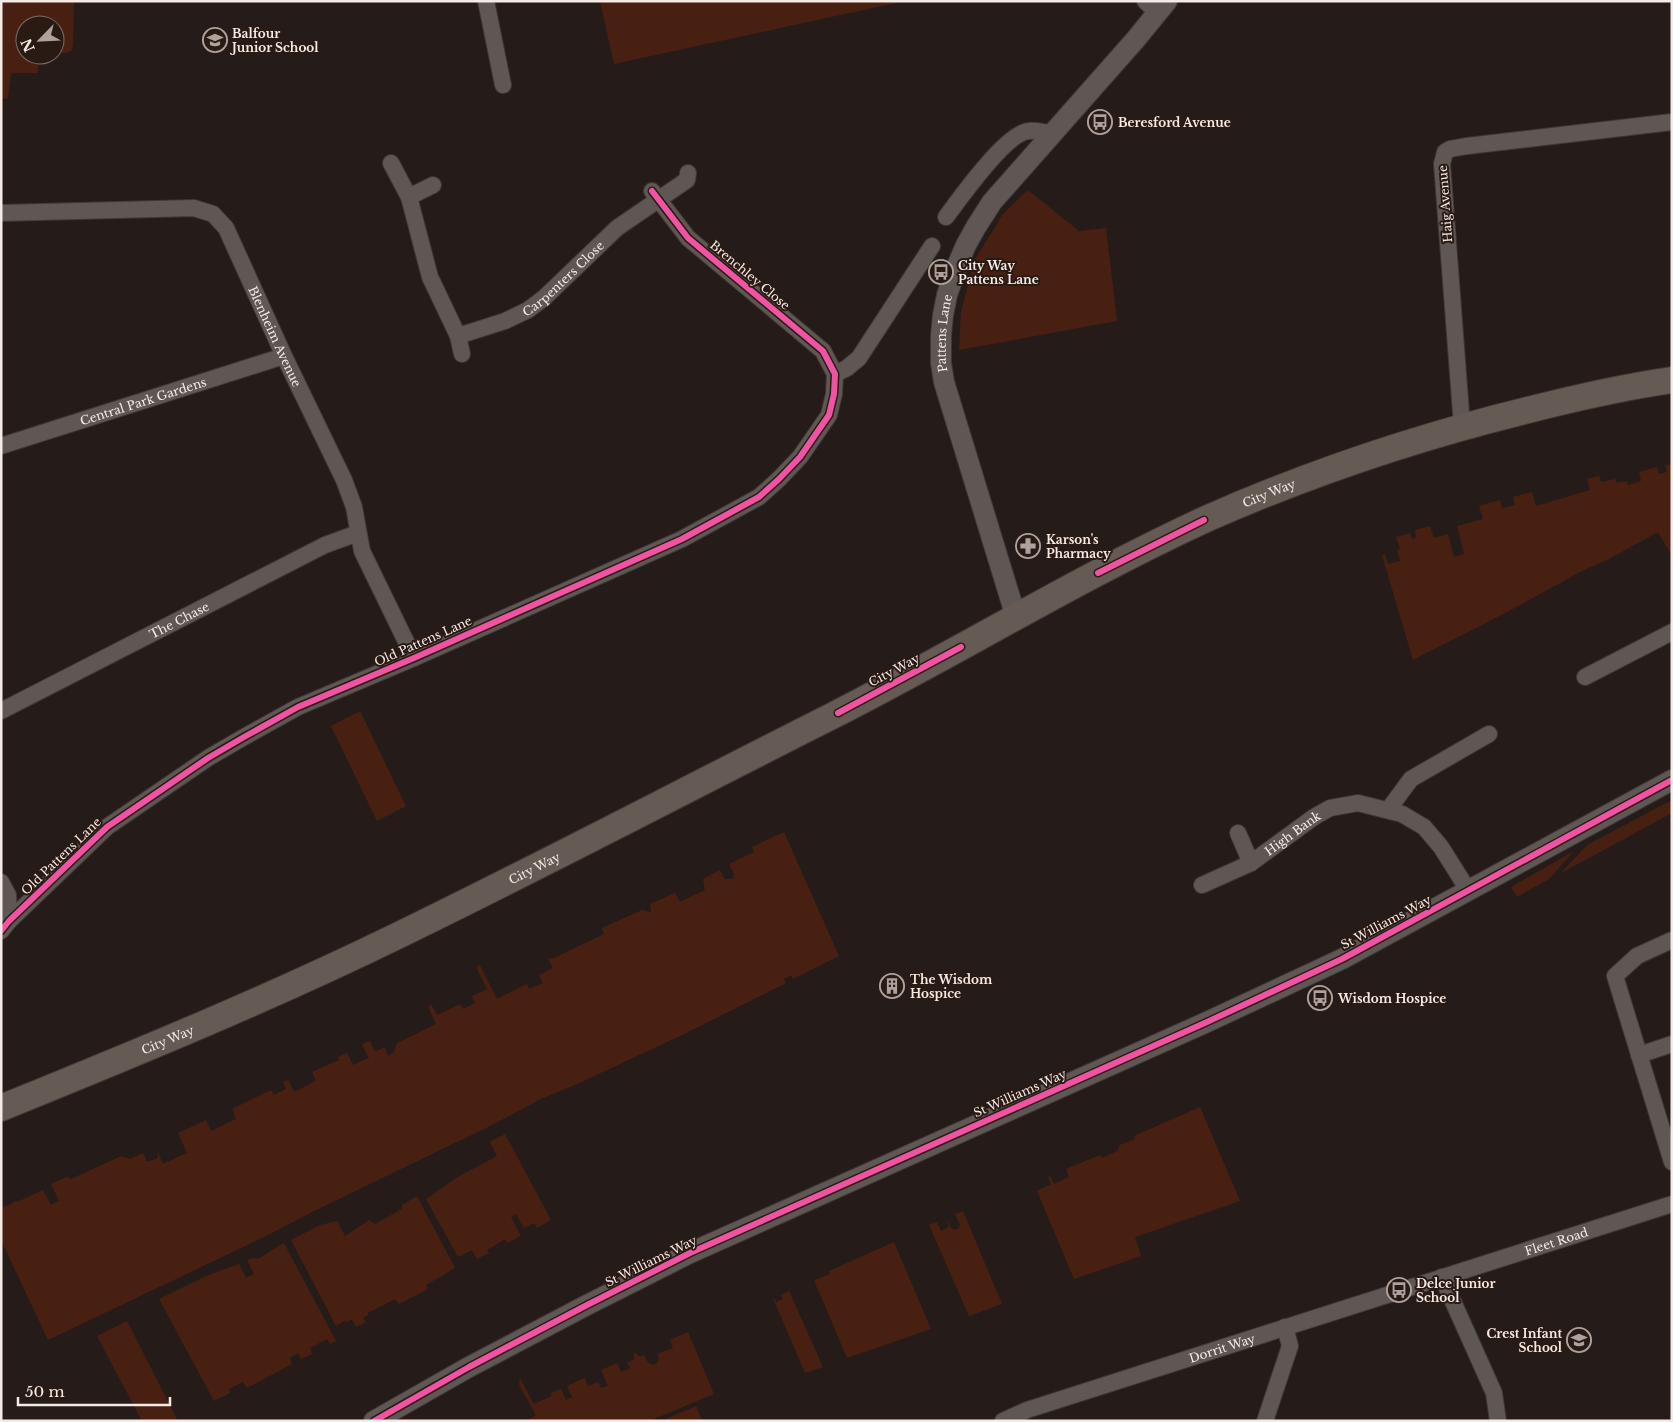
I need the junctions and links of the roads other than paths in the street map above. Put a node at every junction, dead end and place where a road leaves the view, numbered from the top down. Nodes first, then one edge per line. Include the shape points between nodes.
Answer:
1 (486, 1) edge
2 (1157, 5) edge
3 (503, 85) dead end
4 (1672, 122) edge
5 (1053, 133) junction
6 (391, 163) dead end
7 (688, 173) dead end
8 (433, 185) dead end
9 (655, 195) junction
10 (409, 196) junction
11 (1, 213) edge
12 (946, 217) dead end
13 (932, 246) dead end
14 (458, 336) junction
15 (462, 354) dead end
16 (284, 356) junction
17 (834, 374) junction
18 (1672, 380) edge
19 (1462, 426) junction
20 (1, 446) edge
21 (358, 533) junction
22 (1016, 617) junction
23 (1672, 632) edge
24 (414, 658) junction
25 (1585, 676) dead end
26 (1, 711) edge
27 (1489, 734) dead end
28 (1672, 780) edge
29 (1388, 810) junction
30 (1238, 833) dead end
31 (1251, 863) junction
32 (1, 882) edge
33 (1202, 885) dead end
34 (1468, 890) junction
35 (5, 926) edge
36 (1672, 940) edge
37 (1672, 1044) edge
38 (1639, 1055) junction
39 (1, 1108) edge
40 (1672, 1162) edge
41 (1672, 1204) edge
42 (1442, 1277) junction
43 (1285, 1327) junction
44 (374, 1421) edge
45 (1003, 1421) edge
46 (1265, 1421) edge
47 (1498, 1421) edge

1 - 3 street
2 - 5 street, Pattens Lane via 1136,39
4 - 19 street, Haig Avenue via 1467,146 1444,152 1442,164
5 - 12 street via 1028,130 1014,137 974,180
5 - 22 street, Pattens Lane via 992,202 966,245 948,295 941,335 944,382
6 - 10 street
7 - 9 street via 687,180
8 - 10 street
9 - 14 street, Carpenters Close via 528,310
9 - 17 street, Brenchley Close via 688,238 823,351
10 - 14 street via 430,277
11 - 16 street, Blenheim Avenue via 194,208 213,214 226,228
13 - 17 street via 859,358
14 - 15 street
16 - 20 street, Central Park Gardens
16 - 21 street, Blenheim Avenue via 344,480 354,507
17 - 24 street, Old Pattens Lane via 829,415 800,457 758,498 682,539
18 - 19 main road, City Way via 1559,402
19 - 22 main road, City Way via 1264,494 1204,520
21 - 24 street, Blenheim Avenue via 362,551
21 - 26 street, The Chase via 325,545
22 - 39 main road, City Way via 838,713 394,937 175,1037
23 - 25 street
24 - 35 street, Old Pattens Lane via 298,707 208,758 107,827
27 - 29 street via 1411,779
28 - 34 street, St Williams Way
29 - 31 street, High Bank via 1358,804 1330,808
29 - 34 street, High Bank via 1408,816 1430,833
30 - 31 street
31 - 33 street, High Bank
32 - 35 street via 8,894
34 - 44 street, St Williams Way via 1293,983 690,1253 469,1367
36 - 38 street via 1637,956 1615,976
37 - 38 street
38 - 40 street
41 - 42 street, Fleet Road
42 - 43 street, Dorrit Way
42 - 47 street via 1494,1394
43 - 45 street, Dorrit Way via 1020,1412
43 - 46 street via 1290,1346

